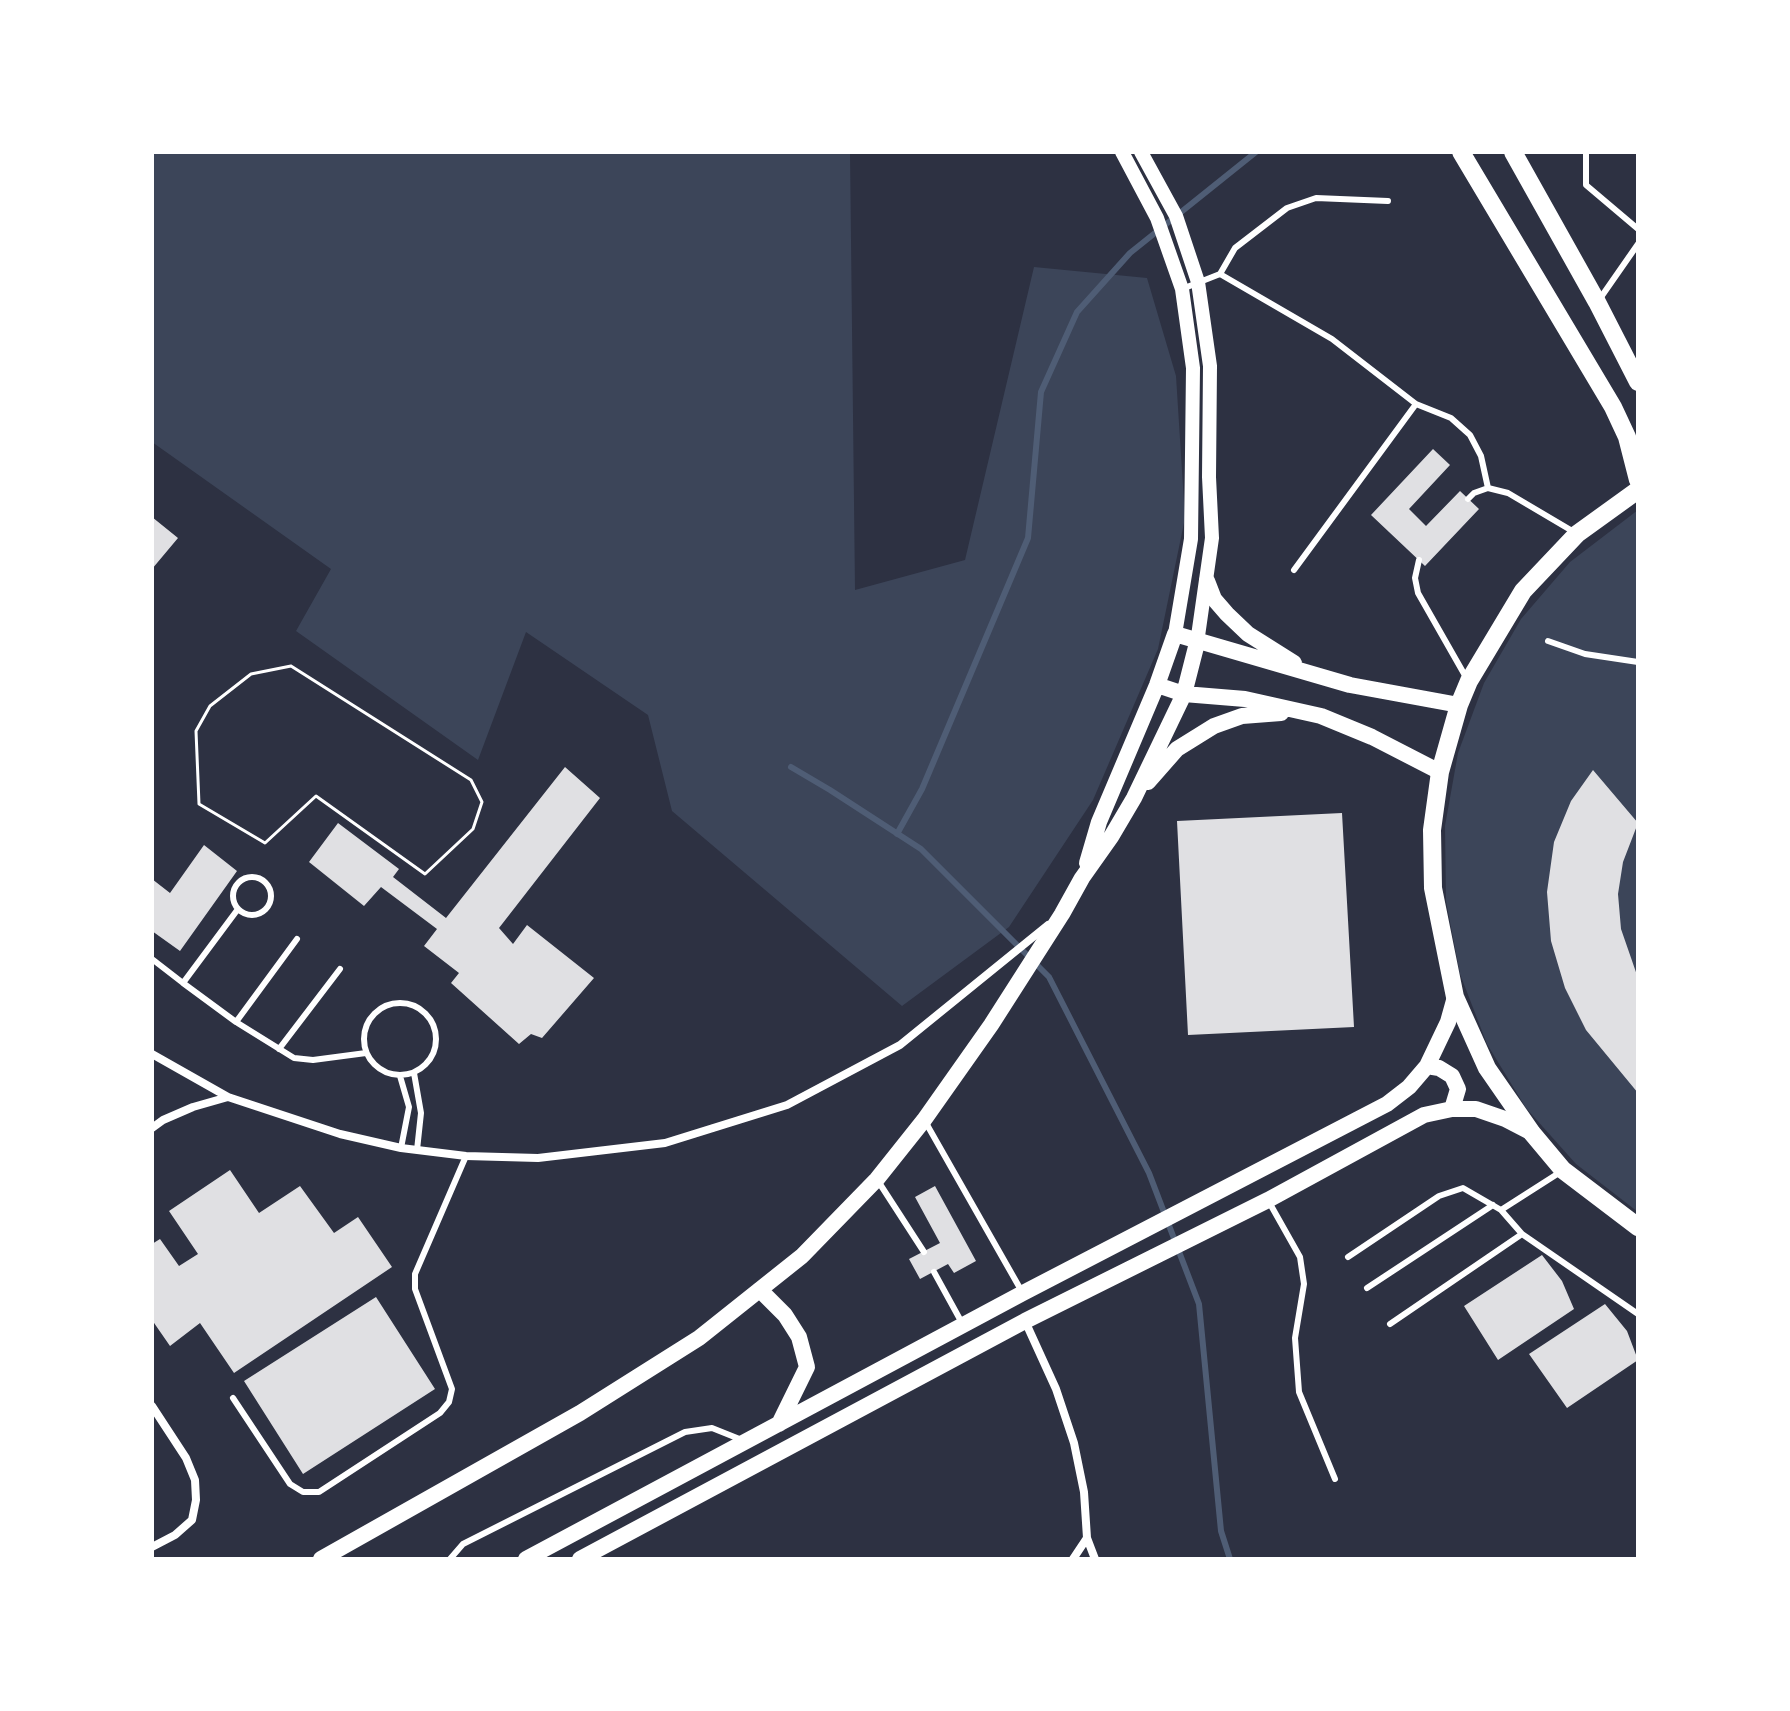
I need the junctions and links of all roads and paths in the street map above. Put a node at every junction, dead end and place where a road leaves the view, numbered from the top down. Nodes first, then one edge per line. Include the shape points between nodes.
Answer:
1 (1122, 152) edge
2 (1141, 152) edge
3 (1461, 152) edge
4 (1513, 152) edge
5 (1586, 152) edge
6 (1388, 201) dead end
7 (1638, 229) edge
8 (1638, 244) edge
9 (1220, 274) junction
10 (1198, 282) junction
11 (1182, 289) junction
12 (1597, 302) junction
13 (1638, 382) edge
14 (1416, 404) junction
15 (1638, 480) edge
16 (1488, 488) junction
17 (1638, 490) edge
18 (1468, 499) dead end
19 (1577, 534) junction
20 (1419, 560) dead end
21 (1294, 570) dead end
22 (1207, 581) junction
23 (1175, 634) junction
24 (1548, 641) dead end
25 (1197, 643) junction
26 (1638, 662) edge
27 (1308, 673) junction
28 (1469, 681) junction
29 (1157, 685) junction
30 (1184, 694) junction
31 (1459, 705) junction
32 (1300, 711) junction
33 (1440, 772) junction
34 (1134, 798) junction
35 (425, 874) joint
36 (1082, 878) junction
37 (238, 909) junction
38 (1062, 914) junction
39 (297, 939) dead end
40 (152, 959) edge
41 (340, 969) dead end
42 (183, 983) junction
43 (1455, 997) junction
44 (236, 1022) junction
45 (279, 1049) junction
46 (366, 1053) junction
47 (152, 1054) edge
48 (1427, 1066) junction
49 (414, 1073) junction
50 (400, 1076) junction
51 (228, 1097) junction
52 (1452, 1109) junction
53 (924, 1120) junction
54 (152, 1128) edge
55 (1532, 1133) junction
56 (401, 1148) junction
57 (417, 1150) junction
58 (466, 1156) junction
59 (1563, 1170) junction
60 (877, 1179) junction
61 (1268, 1200) junction
62 (1493, 1205) junction
63 (1501, 1210) junction
64 (1638, 1227) edge
65 (1522, 1234) junction
66 (924, 1252) dead end
67 (1348, 1257) dead end
68 (934, 1272) dead end
69 (1367, 1288) dead end
70 (761, 1291) junction
71 (1023, 1293) junction
72 (1638, 1314) edge
73 (1025, 1321) junction
74 (1390, 1324) dead end
75 (963, 1326) junction
76 (233, 1398) dead end
77 (152, 1406) edge
78 (779, 1424) junction
79 (745, 1441) junction
80 (1335, 1479) dead end
81 (1087, 1538) junction
82 (152, 1547) edge
83 (321, 1559) edge
84 (450, 1559) edge
85 (526, 1559) edge
86 (580, 1559) edge
87 (1073, 1559) edge
88 (1095, 1559) edge

1 - 11 street via 1157,218
2 - 10 street via 1176,216
3 - 15 main road via 1613,407
4 - 12 main road
5 - 7 lane via 1586,185
6 - 9 lane via 1316,198 1287,208 1235,248
8 - 12 lane
9 - 10 lane
9 - 14 lane via 1332,339
10 - 11 lane
10 - 22 street via 1210,366 1212,538
11 - 23 street via 1193,368 1191,539
12 - 13 main road
14 - 16 lane via 1451,418 1470,435
14 - 21 lane
16 - 18 lane
16 - 19 lane via 1508,493
17 - 19 main road
19 - 28 main road via 1523,591
20 - 28 lane via 1418,593
22 - 25 street
22 - 27 main road via 1214,599 1248,634
23 - 25 main road
23 - 29 main road
24 - 26 lane via 1585,654
25 - 27 main road
25 - 30 main road
27 - 31 main road
28 - 31 main road
29 - 30 main road
29 - 36 main road via 1099,822
30 - 32 main road
30 - 34 main road
31 - 33 main road
32 - 33 main road via 1372,737
32 - 34 main road via 1242,716 1214,726 1177,749
33 - 43 main road via 1432,830 1433,888
34 - 36 main road
35 - 35 path via 473,829 482,802 471,780 291,666 251,674 210,706 196,731 199,804 265,843 316,796
36 - 38 main road
37 - 37 lane via 250,915 262,912 270,889 262,880 241,880 233,893
37 - 42 lane
38 - 53 main road
38 - 58 street via 900,1045 787,1105 665,1143 538,1158
39 - 44 lane
40 - 42 lane
41 - 45 lane
42 - 44 lane
43 - 48 main road
43 - 55 main road via 1487,1068
44 - 45 lane
45 - 46 lane via 302,1060
46 - 49 lane via 367,1024 382,1007 416,1006 427,1014 437,1039 428,1063
46 - 50 lane via 373,1064
47 - 51 street
48 - 52 main road via 1452,1076 1458,1089
48 - 71 main road via 1387,1104
49 - 50 lane
49 - 57 lane via 421,1113
50 - 56 lane via 409,1107
51 - 54 street
51 - 56 street
52 - 55 main road via 1476,1109
52 - 61 main road via 1424,1115
53 - 60 main road
53 - 71 lane
55 - 59 main road
56 - 57 street
57 - 58 street
58 - 76 lane via 415,1274 415,1289 452,1389 440,1413 319,1492 303,1492 290,1484
59 - 63 lane
59 - 64 main road
60 - 66 lane
60 - 70 main road
61 - 73 main road
61 - 80 lane via 1300,1257 1304,1284 1295,1338 1299,1392
62 - 63 lane
62 - 67 lane via 1463,1188 1439,1196
62 - 69 lane
63 - 65 lane
65 - 72 lane
65 - 74 lane
68 - 75 lane
70 - 78 main road via 799,1337 807,1367
70 - 83 main road via 699,1338 580,1413
71 - 75 main road
73 - 81 street via 1074,1443
73 - 86 main road
75 - 78 main road
77 - 82 street via 186,1458 196,1500 192,1520
78 - 79 main road
79 - 84 lane via 712,1428 685,1432 463,1544
79 - 85 main road
81 - 87 street
81 - 88 street

